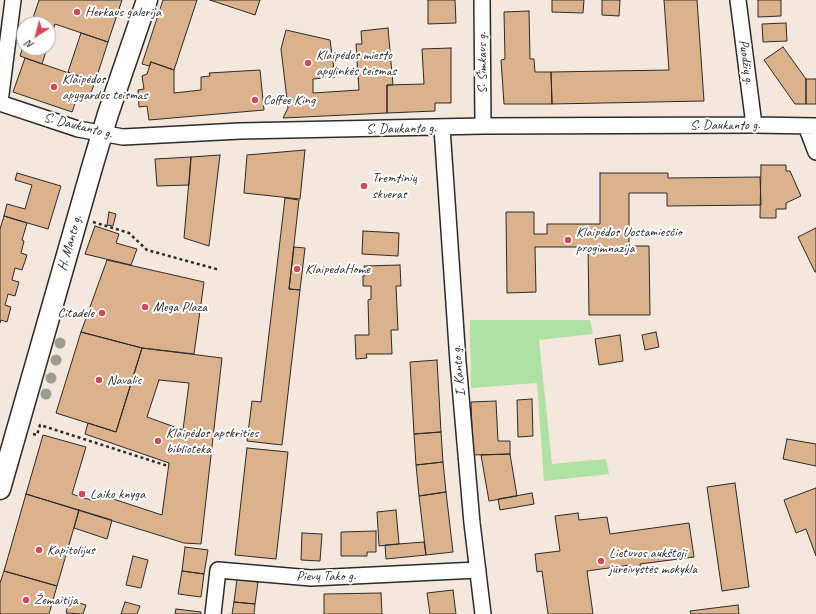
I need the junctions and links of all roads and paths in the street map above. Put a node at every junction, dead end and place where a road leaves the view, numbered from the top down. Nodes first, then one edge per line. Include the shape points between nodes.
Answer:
1 (13, 0) edge
2 (147, 0) edge
3 (482, 0) edge
4 (738, 0) edge
5 (0, 103) edge
6 (754, 125) junction
7 (482, 126) junction
8 (811, 126) edge
9 (442, 128) junction
10 (102, 134) junction
11 (816, 152) edge
12 (77, 218) junction
13 (220, 270) dead end
14 (17, 430) junction
15 (168, 466) dead end
16 (0, 489) edge
17 (478, 570) junction
18 (213, 614) edge
19 (483, 614) edge

1 - 5 street
2 - 10 main road, H. Manto g.
3 - 7 street, S. Šimkaus g.
4 - 6 street, Puodžių g.
5 - 10 street, S. Daukanto g. via 78,129
6 - 7 street, S. Daukanto g.
6 - 8 street, S. Daukanto g.
7 - 9 street, S. Daukanto g.
8 - 11 street
9 - 10 street, S. Daukanto g. via 240,131 123,137
9 - 17 street, I. Kanto g. via 458,362
10 - 12 main road, H. Manto g.
12 - 13 path via 129,233 147,250
12 - 14 main road, H. Manto g.
14 - 15 path via 37,436 40,425
14 - 16 main road, H. Manto g.
17 - 18 street, Pievų Tako g. via 311,578 218,570
17 - 19 street, I. Kanto g.

